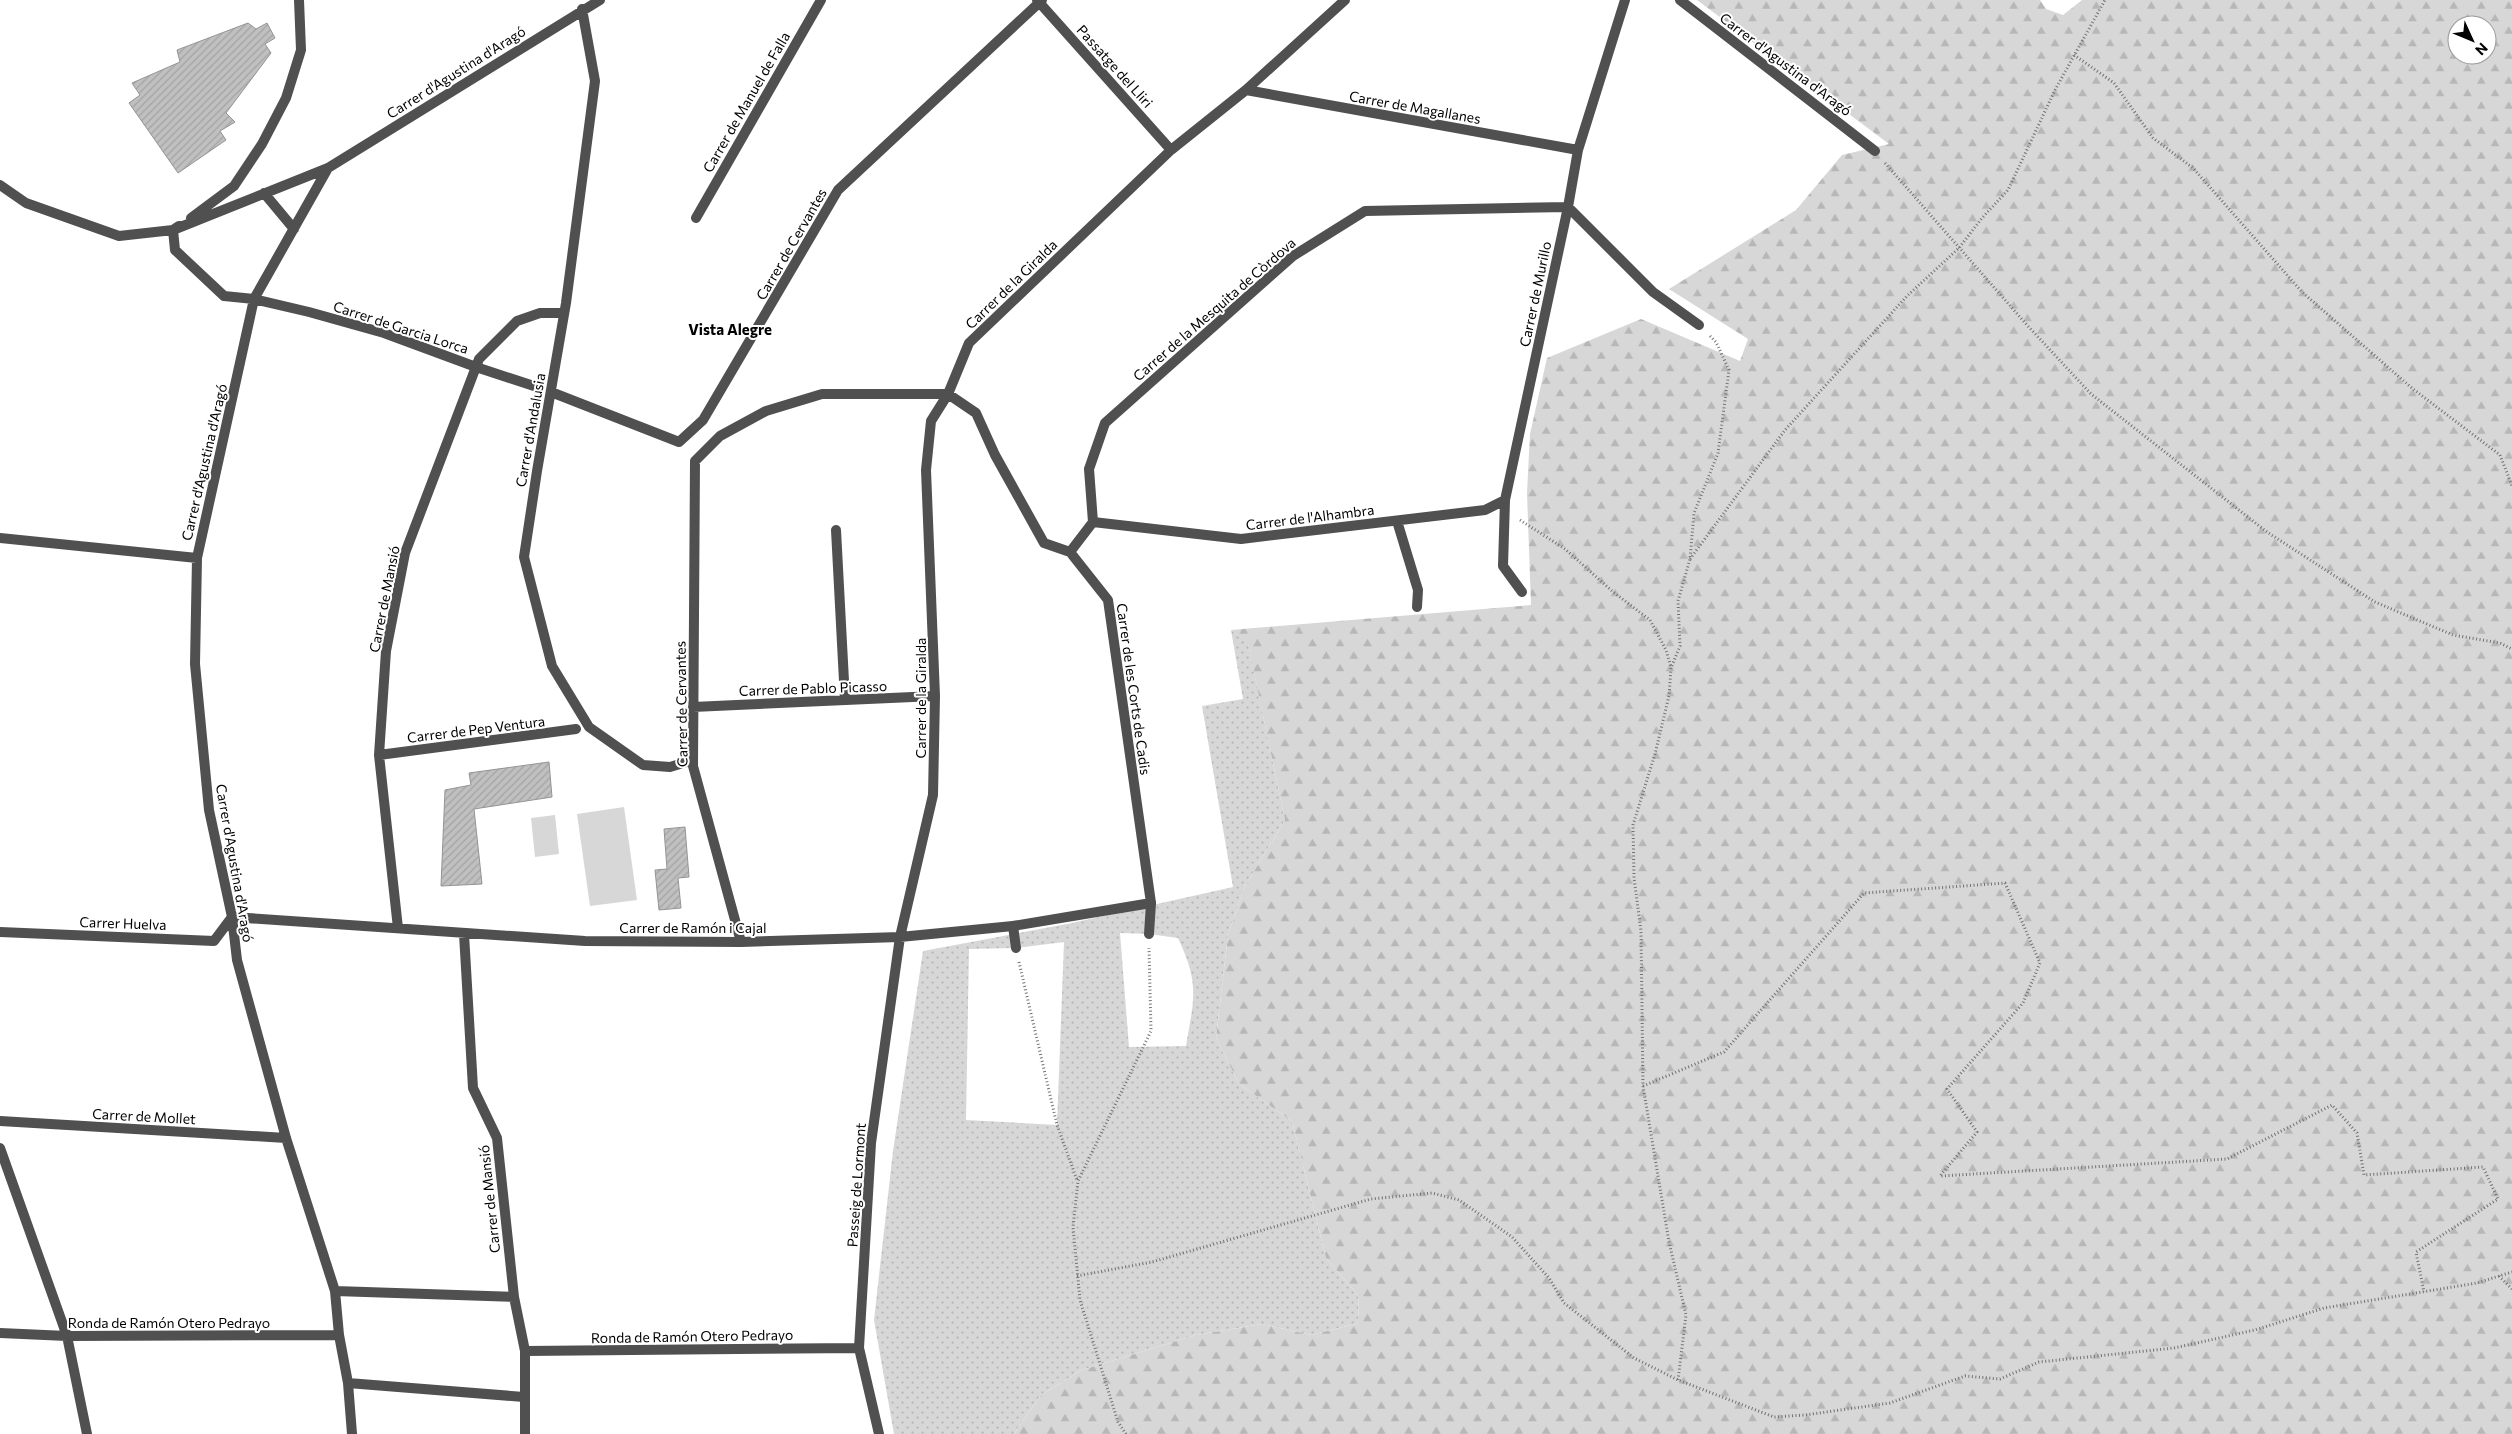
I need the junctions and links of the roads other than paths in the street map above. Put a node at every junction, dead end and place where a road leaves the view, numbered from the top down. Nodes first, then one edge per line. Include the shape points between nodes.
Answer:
1 (299, 0) edge
2 (600, 0) edge
3 (821, 0) edge
4 (1345, 0) edge
5 (1625, 0) edge
6 (1680, 0) edge
7 (1040, 1) edge
8 (582, 9) junction
9 (1246, 90) junction
10 (1171, 150) junction
11 (1578, 150) junction
12 (1875, 151) road end
13 (328, 168) junction
14 (0, 185) edge
15 (264, 193) junction
16 (1568, 207) junction
17 (696, 218) dead end
18 (294, 229) junction
19 (173, 230) junction
20 (254, 299) junction
21 (564, 313) junction
22 (1699, 325) road end
23 (476, 367) junction
24 (538, 387) dead end
25 (551, 392) junction
26 (948, 394) junction
27 (1505, 504) junction
28 (1397, 521) junction
29 (1093, 522) junction
30 (836, 530) dead end
31 (0, 538) edge
32 (1070, 552) junction
33 (197, 558) junction
34 (1522, 592) dead end
35 (1417, 607) dead end
36 (935, 696) junction
37 (845, 700) junction
38 (693, 707) junction
39 (576, 729) dead end
40 (380, 755) junction
41 (693, 760) junction
42 (1151, 903) junction
43 (232, 916) junction
44 (1013, 926) junction
45 (398, 928) junction
46 (0, 932) edge
47 (464, 934) junction
48 (1149, 934) road end
49 (900, 937) junction
50 (741, 942) junction
51 (1016, 948) road end
52 (0, 1121) edge
53 (286, 1138) junction
54 (0, 1148) edge
55 (335, 1291) junction
56 (514, 1298) junction
57 (0, 1333) edge
58 (339, 1335) junction
59 (67, 1336) junction
60 (859, 1348) junction
61 (525, 1351) junction
62 (348, 1384) junction
63 (524, 1397) junction
64 (87, 1434) edge
65 (352, 1434) edge
66 (525, 1434) edge
67 (880, 1434) edge

1 - 19 street via 301,50 286,98 262,144 234,186
2 - 8 street, Carrer d'Agustina d'Aragó
3 - 17 street, Carrer de Manuel de Falla
4 - 9 street, Carrer de la Giralda
5 - 11 street, Carrer de Murillo
6 - 12 street, Carrer d'Agustina d'Aragó
7 - 10 street, Passatge del Lliri
7 - 25 street, Carrer de Cervantes via 838,190 703,420 679,442
8 - 13 street, Carrer d'Agustina d'Aragó
8 - 21 street, Carrer d'Andalusia via 595,81
9 - 10 street, Carrer de la Giralda
9 - 11 street, Carrer de Magallanes
10 - 26 street, Carrer de la Giralda via 969,343
11 - 16 street, Carrer de Murillo
13 - 15 street, Carrer d'Agustina d'Aragó
13 - 18 street, Carrer d'Agustina d'Aragó
14 - 19 street via 26,203 119,236
15 - 18 street
15 - 19 street, Carrer d'Agustina d'Aragó
16 - 22 street via 1653,292
16 - 27 street, Carrer de Murillo
16 - 29 street, Carrer de la Mesquita de Còrdova via 1365,211 1293,256 1105,423 1089,469
18 - 20 street, Carrer d'Agustina d'Aragó
19 - 20 street via 175,250 224,296
20 - 23 street, Carrer de Garcia Lorca via 384,333
20 - 33 street, Carrer d'Agustina d'Aragó
21 - 23 street, Carrer de Mansió via 540,313 518,321 479,359
21 - 25 street, Carrer d'Andalusia
23 - 24 street, Carrer de Garcia Lorca
23 - 40 street, Carrer de Mansió via 405,553 386,651
25 - 41 street, Carrer d'Andalusia via 524,557 552,666 589,727 643,765 670,767
26 - 32 street via 976,413 994,455 1044,543
26 - 36 street, Carrer de la Giralda via 931,421 926,470
26 - 38 street, Carrer de Cervantes via 822,394 766,411 720,436 695,460
27 - 28 street, Carrer de l'Alhambra via 1485,510
27 - 34 street, Carrer de Murillo via 1503,566
28 - 29 street, Carrer de l'Alhambra via 1241,540
28 - 35 street via 1418,590
29 - 32 street
30 - 37 street
31 - 33 street
32 - 42 street, Carrer de les Corts de Cadis via 1108,600
33 - 43 street, Carrer d'Agustina d'Aragó via 195,664 208,800
36 - 37 street, Carrer de Pablo Picasso
36 - 49 street, Carrer de la Giralda via 933,795
37 - 38 street, Carrer de Pablo Picasso
38 - 41 street, Carrer de Cervantes
39 - 40 street, Carrer de Pep Ventura
40 - 45 street, Carrer de Mansió
41 - 50 street, Carrer de Cervantes
42 - 44 street, Carrer de Ramón i Cajal
42 - 48 street, Carrer de les Corts de Cadis
43 - 45 street, Carrer de Ramón i Cajal
43 - 46 street, Carrer Huelva via 214,941
43 - 53 street, Carrer d'Agustina d'Aragó via 236,960
44 - 49 street, Carrer de Ramón i Cajal
44 - 51 street
45 - 47 street, Carrer de Ramón i Cajal
47 - 50 street, Carrer de Ramón i Cajal via 585,941
47 - 56 street, Carrer de Mansió via 473,1088 497,1138
49 - 50 street, Carrer de Ramón i Cajal
49 - 60 street, Passeig de Lormont via 871,1143
52 - 53 street, Carrer de Mollet
53 - 55 street, Carrer d'Agustina d'Aragó
54 - 59 street
55 - 56 street
55 - 58 street, Carrer d'Agustina d'Aragó
56 - 61 street, Carrer de Mansió
57 - 59 street, Ronda de Ramón Otero Pedrayo
58 - 59 street, Ronda de Ramón Otero Pedrayo
58 - 62 street, Carrer d'Agustina d'Aragó
59 - 64 street
60 - 61 street, Ronda de Ramón Otero Pedrayo
60 - 67 street, Passeig de Lormont
61 - 63 street, Carrer de Mansió
62 - 63 street
62 - 65 street, Carrer d'Agustina d'Aragó
63 - 66 street, Carrer de Mansió

